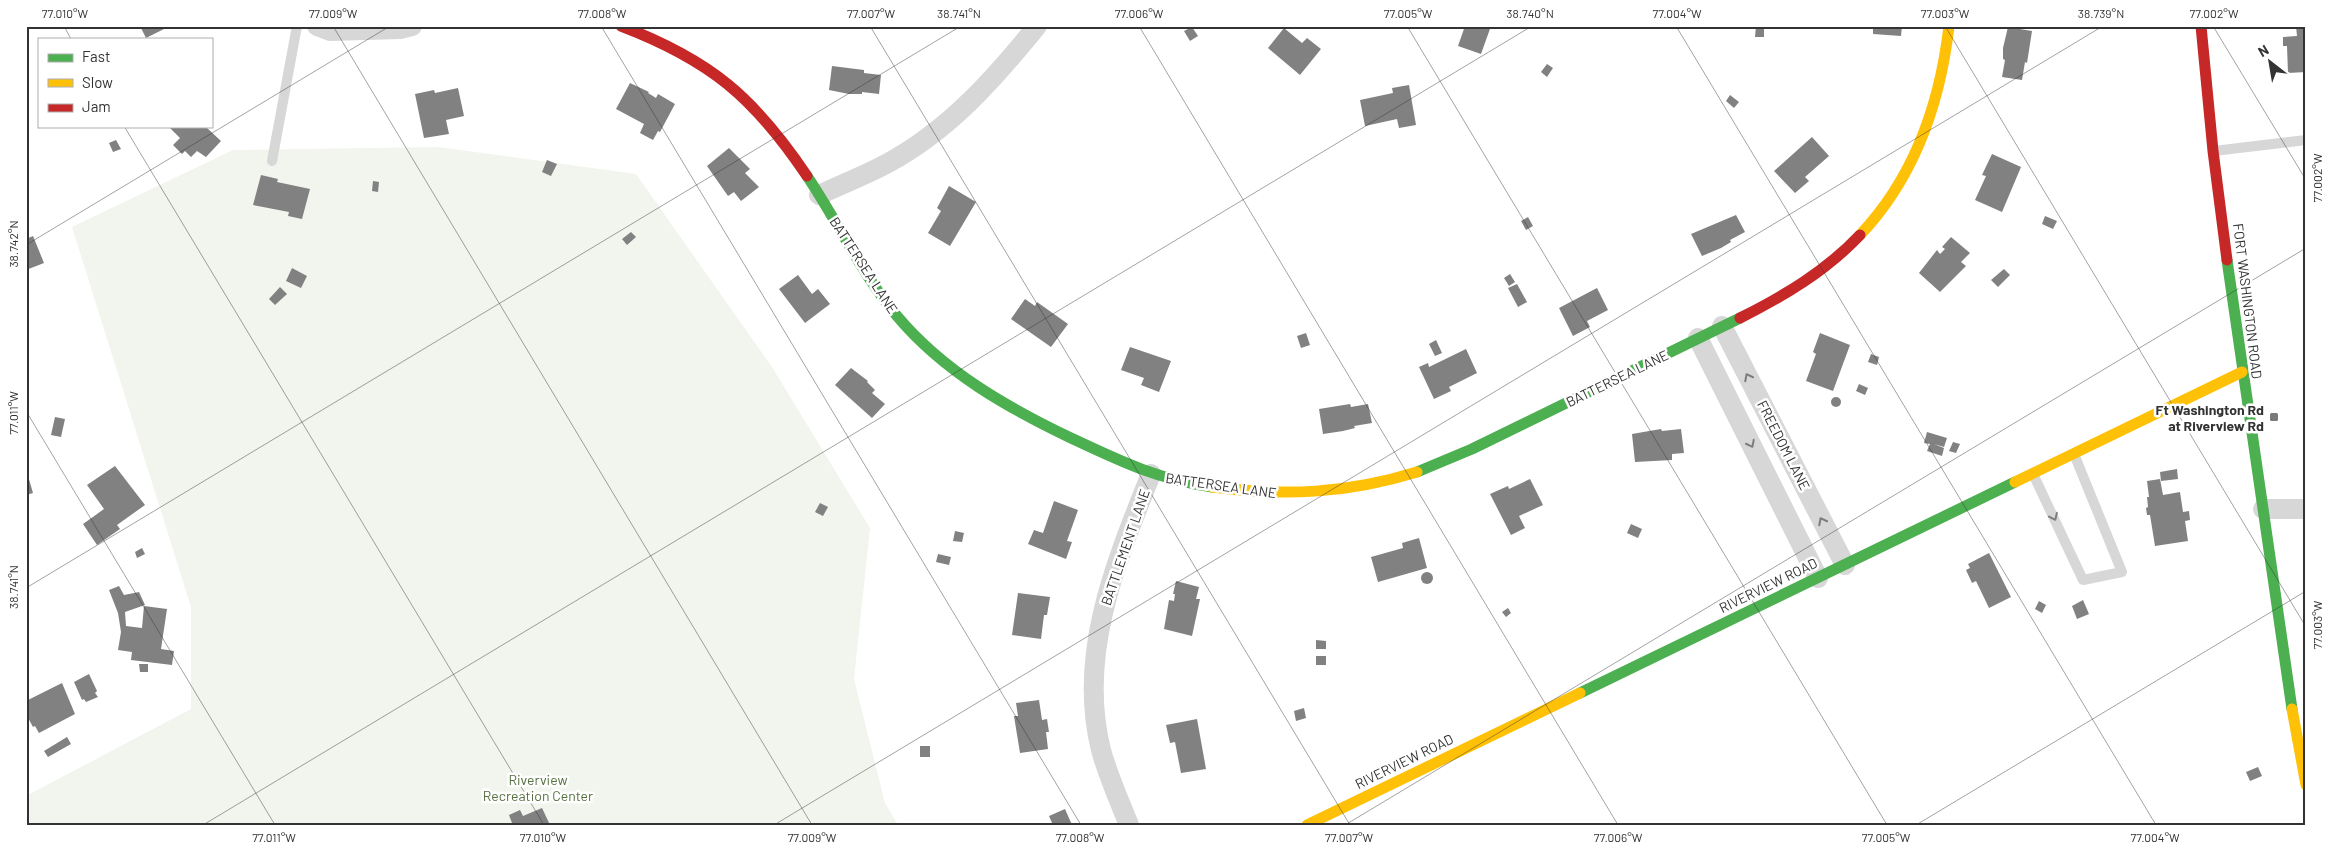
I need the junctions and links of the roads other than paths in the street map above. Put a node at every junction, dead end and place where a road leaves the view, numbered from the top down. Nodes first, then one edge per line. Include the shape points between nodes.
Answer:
1 (297, 26) edge
2 (317, 26) edge
3 (412, 26) edge
4 (621, 26) edge
5 (1037, 26) edge
6 (1949, 26) edge
7 (2201, 26) edge
8 (2306, 140) edge
9 (2213, 152) junction
10 (272, 161) dead end
11 (819, 196) junction
12 (1722, 326) junction
13 (1698, 338) junction
14 (2242, 372) junction
15 (2074, 454) junction
16 (1151, 474) junction
17 (2032, 474) junction
18 (2263, 509) junction
19 (2306, 509) edge
20 (1845, 565) junction
21 (1818, 578) junction
22 (2306, 785) edge
23 (1129, 825) edge
24 (1307, 825) edge

1 - 10 lane
2 - 3 street via 330,31
4 - 11 street, BATTERSEA LANE via 661,41 694,59 744,96 766,119
5 - 11 street via 1001,70 932,135 888,163
6 - 12 street, BATTERSEA LANE via 1946,60 1930,123 1909,165 1871,223 1819,272 1758,309
7 - 9 street, FORT WASHINGTON ROAD
8 - 9 lane
9 - 14 street, FORT WASHINGTON ROAD
11 - 16 street, BATTERSEA LANE via 870,281 898,317 940,359 1013,410
12 - 13 street, BATTERSEA LANE
20 -> 12 street, FREEDOM LANE
13 - 16 street, BATTERSEA LANE via 1489,441 1393,480 1345,490 1281,495 1214,487
13 -> 21 street, FREEDOM LANE
14 - 15 street, RIVERVIEW ROAD
14 - 18 street, FORT WASHINGTON ROAD
15 - 17 street, RIVERVIEW ROAD
17 -> 15 lane via 2083,580 2122,572
16 - 23 street, BATTLEMENT LANE via 1112,577 1095,650 1096,715 1101,748 1111,783
17 - 20 street, RIVERVIEW ROAD
18 - 19 street
18 - 22 street, FORT WASHINGTON ROAD
20 - 21 street, RIVERVIEW ROAD
21 - 24 street, RIVERVIEW ROAD

